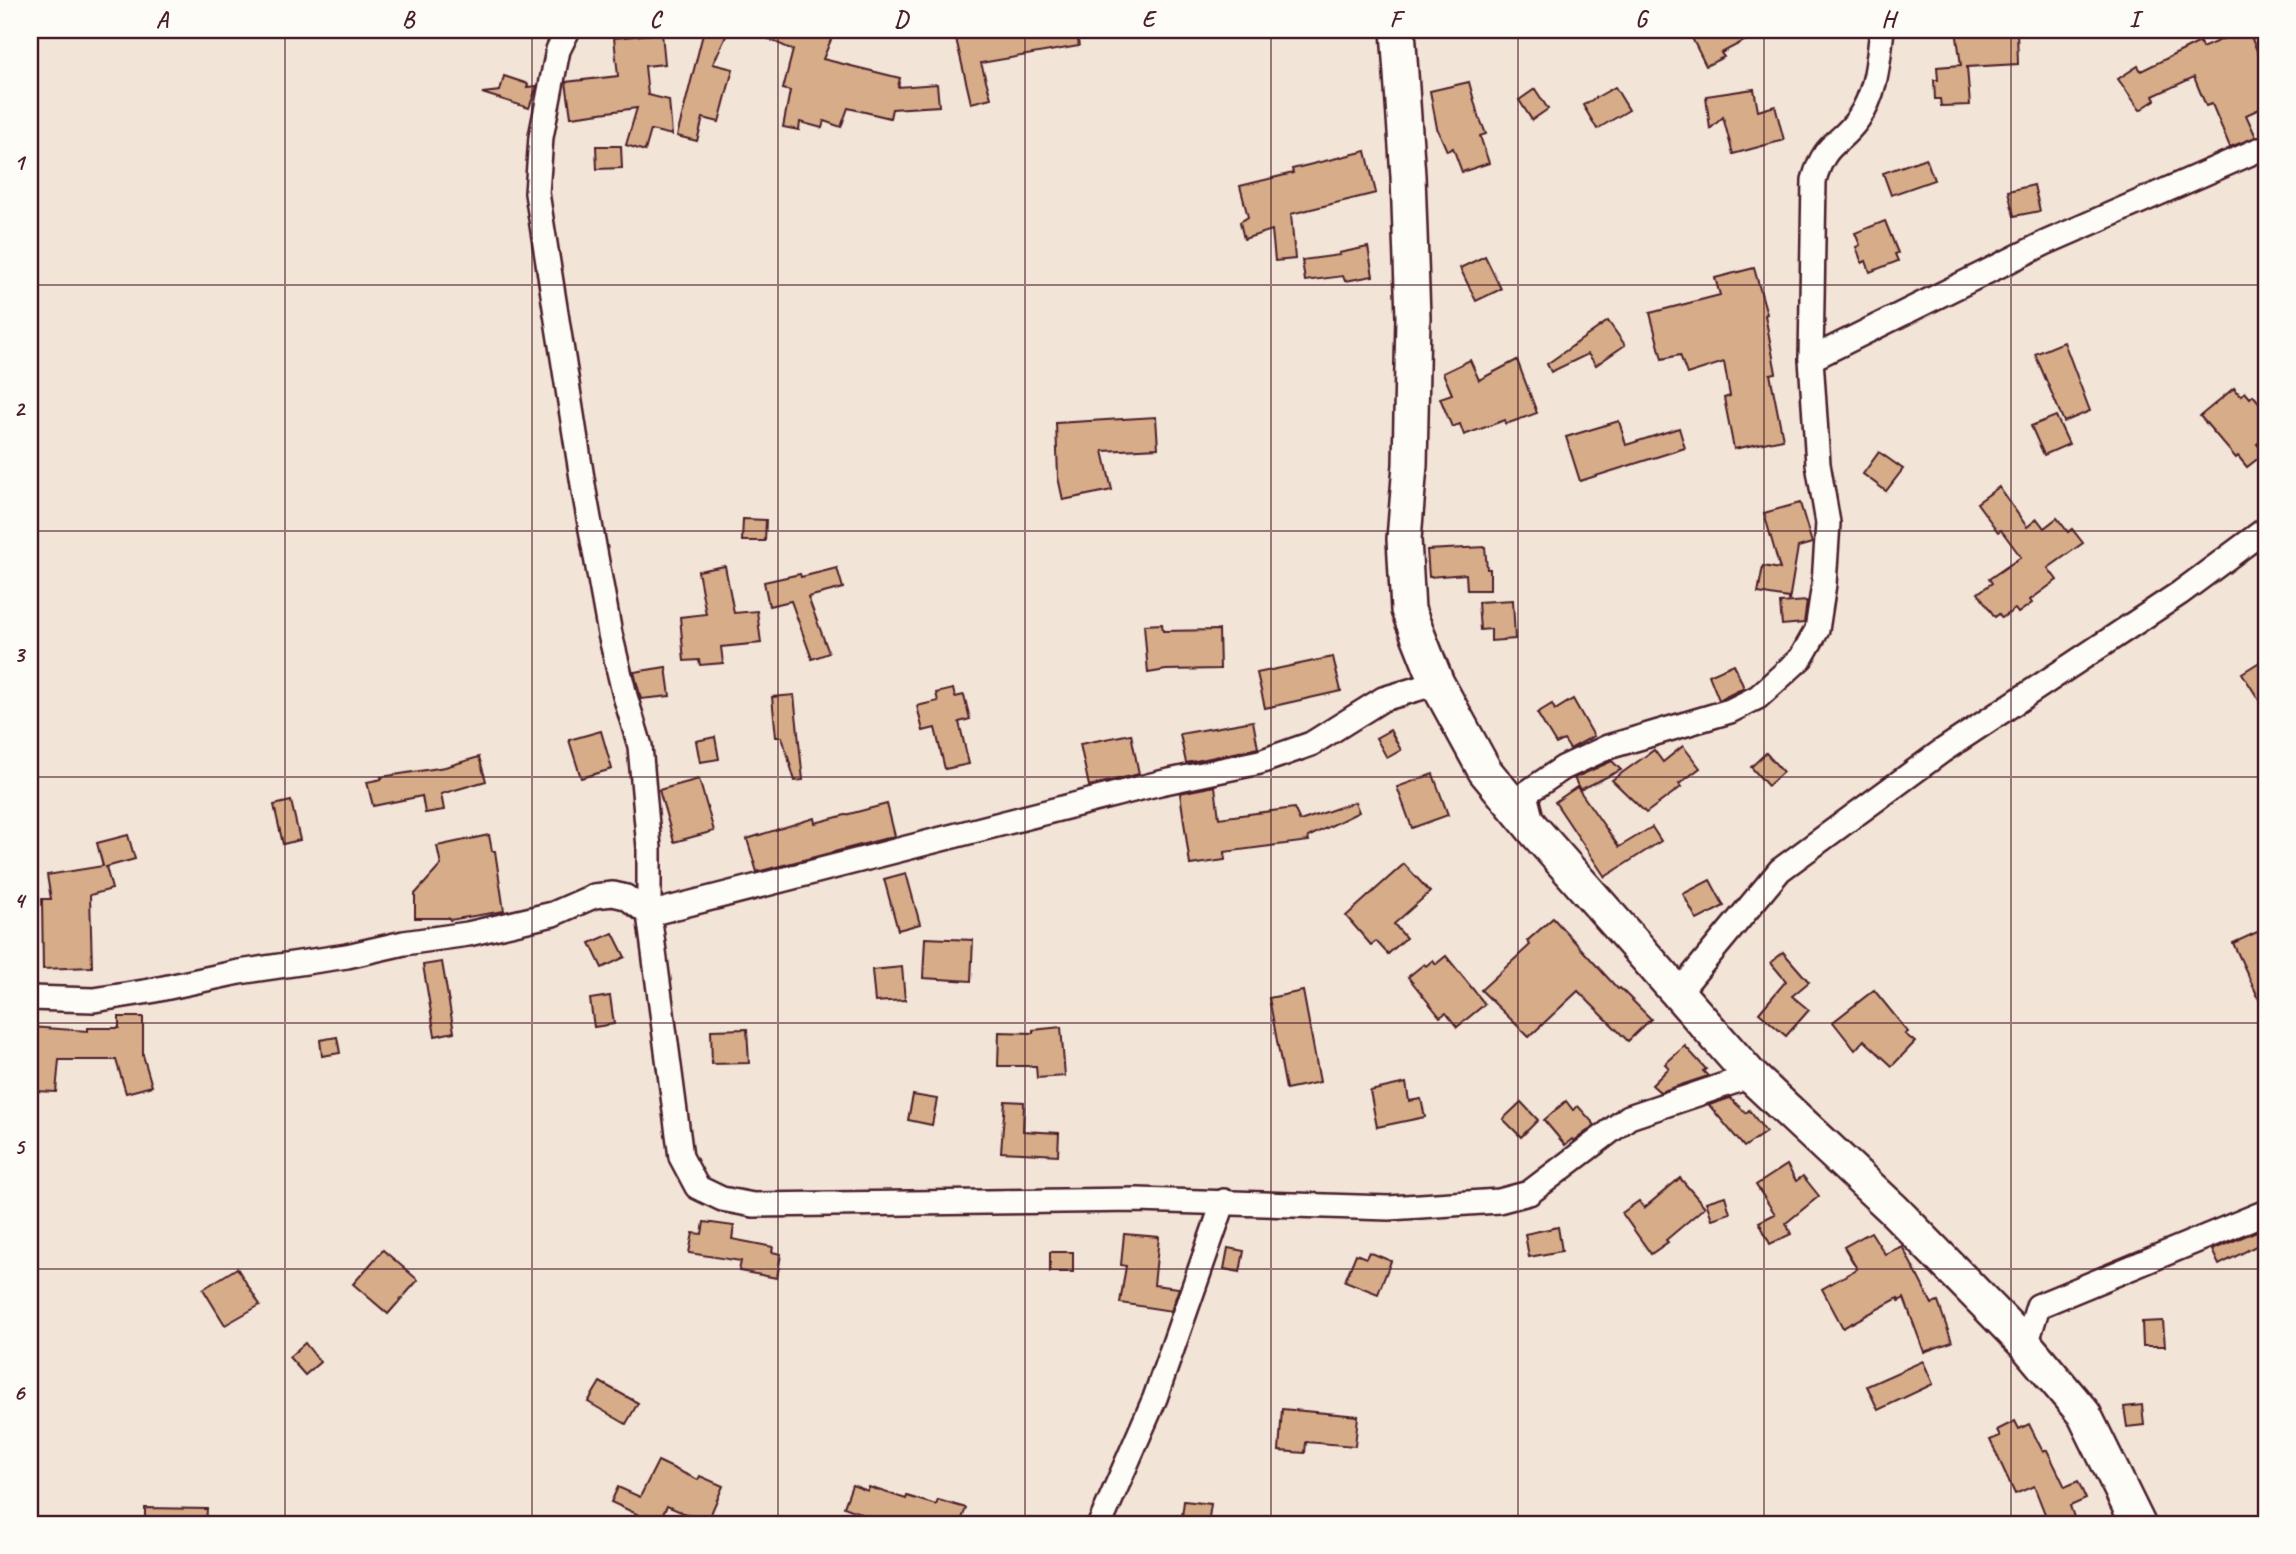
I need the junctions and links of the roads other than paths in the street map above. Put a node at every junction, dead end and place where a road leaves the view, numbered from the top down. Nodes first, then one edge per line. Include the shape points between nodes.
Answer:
1 (568, 30) edge
2 (1398, 30) edge
3 (1882, 30) edge
4 (2266, 151) edge
5 (1811, 359) junction
6 (2266, 529) edge
7 (1437, 683) junction
8 (1533, 829) junction
9 (649, 914) junction
10 (1678, 993) junction
11 (30, 998) edge
12 (1751, 1076) junction
13 (1224, 1202) junction
14 (2266, 1212) edge
15 (2026, 1345) junction
16 (1100, 1524) edge
17 (2138, 1524) edge

1 - 9 street via 558,50 541,137 537,193 610,634 640,746 649,848
2 - 7 street via 1413,317 1404,539 1408,610
3 - 5 street via 1875,84 1867,104 1820,160 1815,180
4 - 5 street via 2258,150 2045,243
5 - 8 street via 1818,464 1828,523 1816,630 1801,658 1758,697 1730,711 1608,747 1563,768 1525,794
6 - 10 street via 2180,593 1942,751 1780,870
7 - 8 street via 1485,771
7 - 9 street via 1382,699 1311,744 1260,762 1160,783
8 - 10 street
9 - 11 street via 626,897 594,896 553,914 347,956 94,1000
9 - 13 street via 681,1157 697,1187 722,1199 753,1205
10 - 12 street
12 - 13 street via 1629,1117 1529,1193 1499,1202 1389,1208
12 - 15 street via 1893,1209
13 - 16 street via 1154,1398
14 - 15 street via 2038,1306
15 - 17 street via 2084,1414

